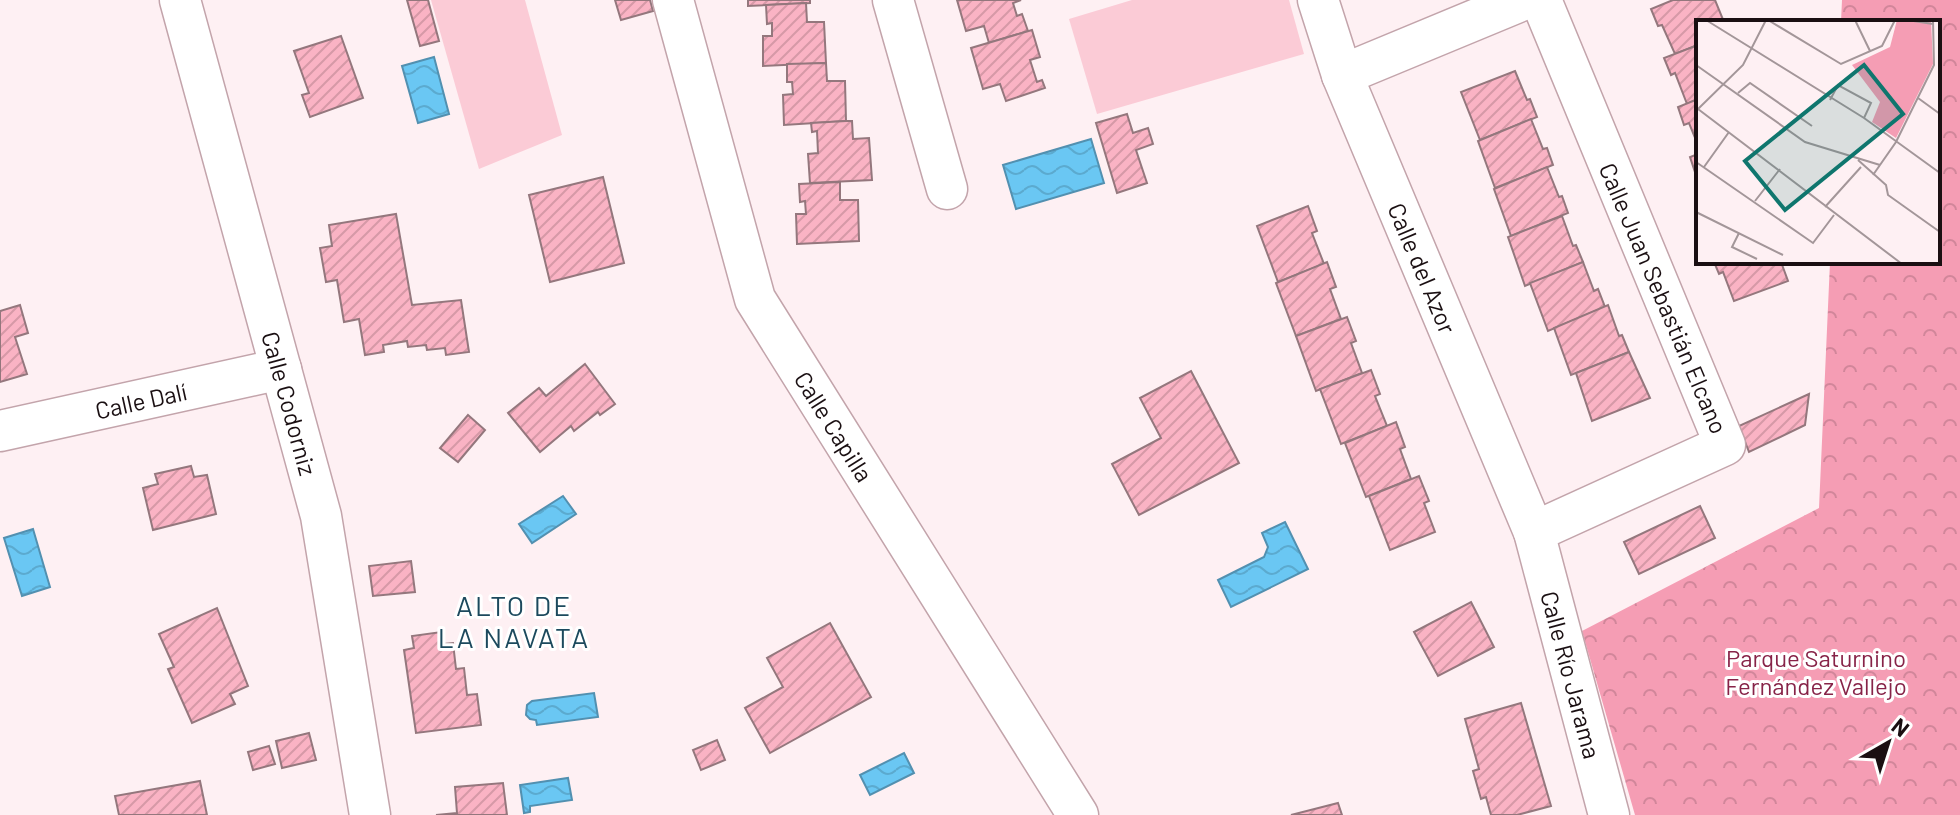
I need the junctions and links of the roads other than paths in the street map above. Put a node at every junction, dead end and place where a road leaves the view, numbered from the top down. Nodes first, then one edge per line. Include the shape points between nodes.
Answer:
1 (180, 0) edge
2 (673, 0) edge
3 (893, 0) edge
4 (1318, 0) edge
5 (1523, 0) edge
6 (1541, 0) edge
7 (1342, 75) junction
8 (947, 189) dead end
9 (281, 369) junction
10 (0, 431) edge
11 (1534, 532) junction
12 (370, 815) edge
13 (1078, 815) edge
14 (1609, 815) edge

1 - 9 street, Calle Codorniz
2 - 13 street, Calle Capilla via 755,299
3 - 8 street
4 - 7 street, Calle del Azor
5 - 7 street
6 - 11 street, Calle Juan Sebastián Elcano via 1725,445
7 - 11 street, Calle del Azor
9 - 10 street, Calle Dalí
9 - 12 street, Calle Codorniz via 321,516
11 - 14 street, Calle Río Jarama

